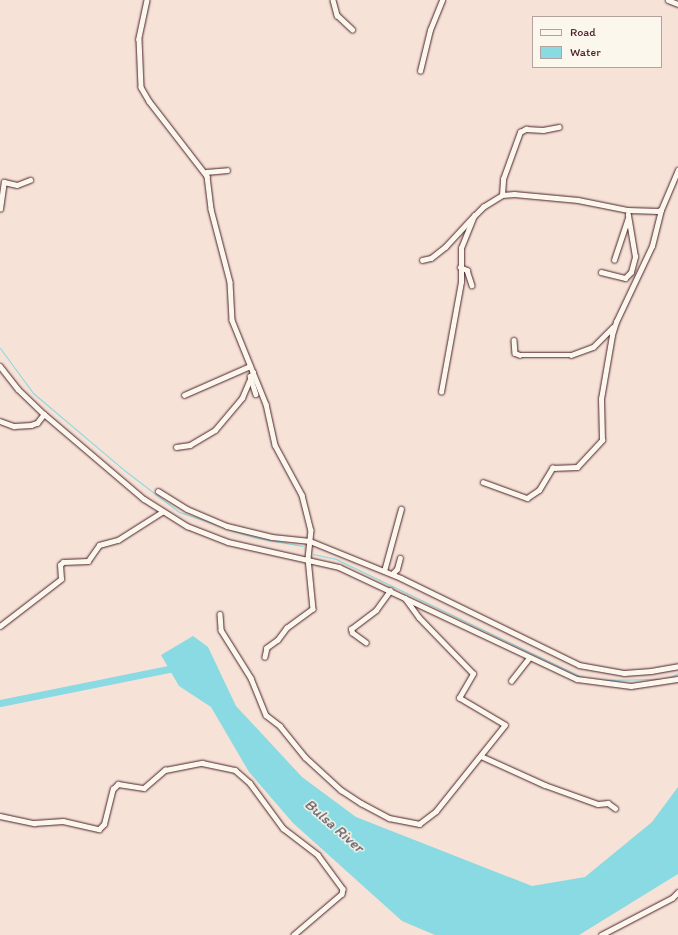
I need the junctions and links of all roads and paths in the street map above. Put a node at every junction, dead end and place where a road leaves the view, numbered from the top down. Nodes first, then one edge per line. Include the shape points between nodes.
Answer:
1 (147, 0) edge
2 (333, 0) edge
3 (442, 0) edge
4 (668, 0) edge
5 (678, 4) edge
6 (352, 29) dead end
7 (420, 71) dead end
8 (559, 127) dead end
9 (226, 170) dead end
10 (678, 170) edge
11 (206, 172) junction
12 (30, 180) dead end
13 (502, 195) junction
14 (0, 209) edge
15 (661, 210) junction
16 (628, 213) junction
17 (474, 216) junction
18 (422, 260) dead end
19 (614, 260) dead end
20 (460, 267) junction
21 (601, 272) dead end
22 (472, 285) dead end
23 (616, 322) junction
24 (514, 340) dead end
25 (0, 366) edge
26 (250, 366) junction
27 (251, 374) junction
28 (441, 392) dead end
29 (256, 394) dead end
30 (184, 395) dead end
31 (44, 414) junction
32 (0, 421) edge
33 (176, 447) dead end
34 (483, 482) dead end
35 (158, 491) dead end
36 (401, 509) dead end
37 (162, 512) junction
38 (310, 541) junction
39 (308, 558) junction
40 (400, 558) dead end
41 (384, 571) junction
42 (392, 574) junction
43 (390, 591) junction
44 (405, 598) junction
45 (220, 614) dead end
46 (0, 626) edge
47 (366, 643) dead end
48 (265, 657) dead end
49 (529, 658) junction
50 (678, 666) edge
51 (678, 679) edge
52 (511, 681) dead end
53 (481, 756) junction
54 (615, 808) dead end
55 (0, 816) edge
56 (678, 892) edge
57 (294, 935) edge
58 (601, 935) edge

1 - 11 street via 139,39 141,87 149,101
2 - 6 street via 337,15
3 - 7 street via 430,30
4 - 5 street
8 - 13 street via 543,130 526,129 520,132 503,179
9 - 11 street
10 - 15 street
11 - 26 street via 211,209 230,282 232,320
12 - 14 street via 17,185 4,182
13 - 16 street via 578,200
13 - 17 street
15 - 16 street
15 - 23 street via 652,246
16 - 19 street
16 - 21 street via 635,258 631,272 625,278
17 - 18 street via 445,247 431,258
17 - 20 street via 461,248
20 - 22 street via 467,270
20 - 28 street via 460,290
23 - 24 street via 608,334 593,347 571,355 520,355 515,352
23 - 34 street via 601,399 601,441 577,467 552,468 539,490 527,498
25 - 31 street via 18,389
26 - 27 street
26 - 30 street
27 - 29 street
27 - 33 street via 242,398 215,430 190,445
27 - 38 street via 266,404 277,450 302,496 308,515
31 - 32 street via 36,423 30,425 14,426
31 - 37 street
35 - 38 street via 187,509 231,527
36 - 41 street
37 - 39 street via 187,526 224,541
37 - 46 street via 118,540 99,545 88,561 63,562 60,565 61,579
38 - 39 street
38 - 41 street
39 - 43 street via 339,567
39 - 48 street via 314,609 287,628 278,640 267,648
40 - 42 street via 397,569
41 - 42 street
42 - 50 street via 579,665 624,673 656,671
43 - 44 street
43 - 47 street via 376,610 351,629 352,633
44 - 49 street
44 - 53 street via 419,618 473,674 459,698 504,723 504,728
45 - 53 street via 222,630 251,678 268,718 280,726 322,774 371,809 405,823 423,823
49 - 51 street via 577,680 612,686 647,685
49 - 52 street
53 - 54 street via 545,785 598,804 608,803
55 - 57 street via 34,823 63,821 98,829 104,824 113,789 118,784 144,788 164,770 202,763 235,770 250,782 282,828 318,855 343,889 342,894
56 - 58 street via 672,898

